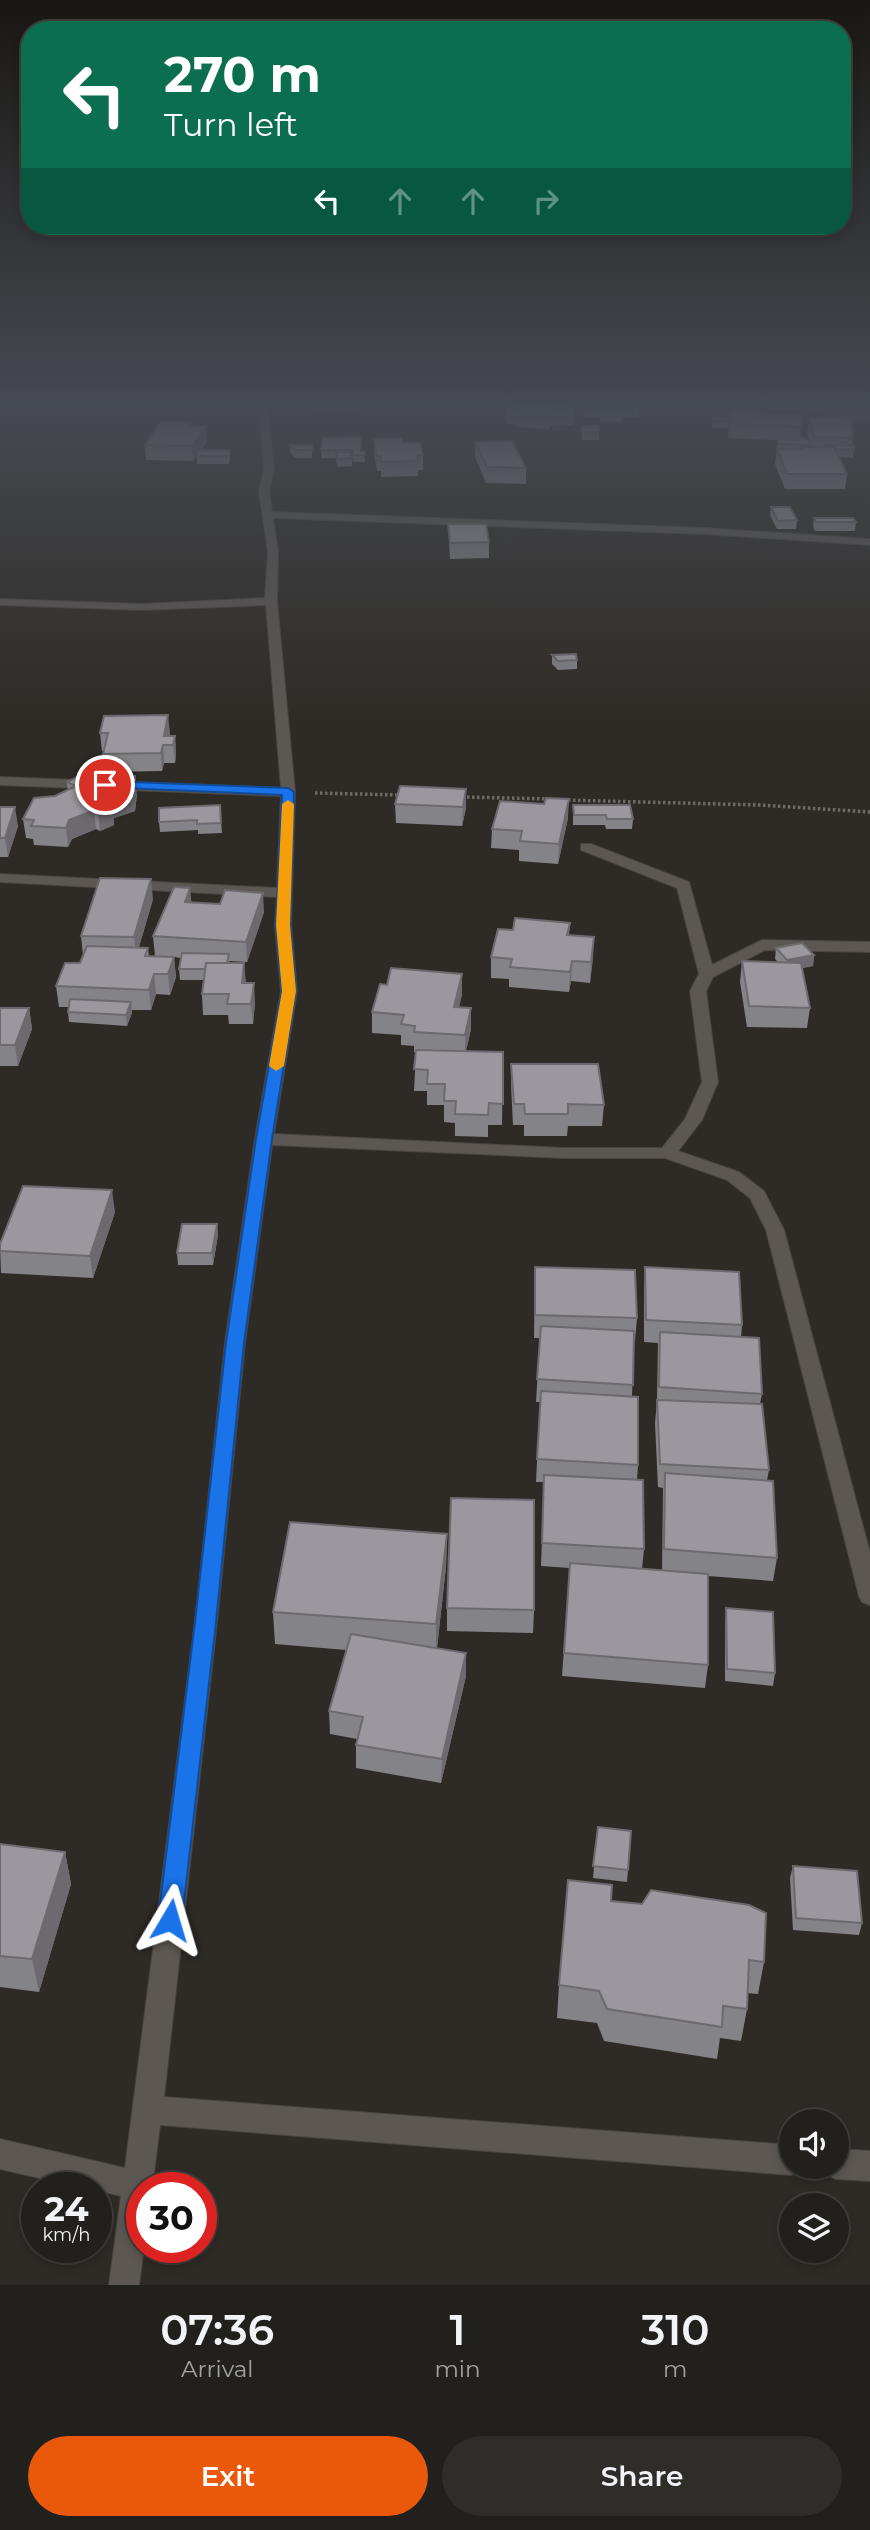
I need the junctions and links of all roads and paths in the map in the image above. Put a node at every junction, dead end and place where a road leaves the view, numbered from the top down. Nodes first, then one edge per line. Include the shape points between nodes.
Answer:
1 (267, 511) edge
2 (268, 515) junction
3 (870, 542) edge
4 (271, 601) junction
5 (0, 602) edge
6 (0, 781) edge
7 (288, 792) junction
8 (413, 796) edge
9 (454, 797) edge
10 (870, 812) edge
11 (586, 847) dead end
12 (0, 878) edge
13 (286, 893) junction
14 (870, 947) edge
15 (707, 974) junction
16 (264, 1139) junction
17 (667, 1153) junction
18 (870, 1596) edge
19 (148, 2110) junction
20 (0, 2154) edge
21 (779, 2159) edge
22 (849, 2165) edge
23 (870, 2166) edge
24 (139, 2172) edge
25 (126, 2183) edge
26 (127, 2263) edge
27 (124, 2285) edge

1 - 2 street
2 - 3 street via 705,531
2 - 4 street via 273,552
4 - 5 street via 142,607
4 - 7 street
6 - 7 street
7 - 8 path
7 - 13 street
9 - 10 path
11 - 15 street via 684,885
12 - 13 street
13 - 16 street via 283,925 289,991
14 - 15 street via 762,945
15 - 17 street via 698,990 710,1082 693,1120
16 - 17 street via 564,1153
16 - 19 street via 235,1343
17 - 18 street via 733,1176 758,1195 775,1230
19 - 21 street
19 - 24 street
20 - 25 street
22 - 23 street
26 - 27 street

